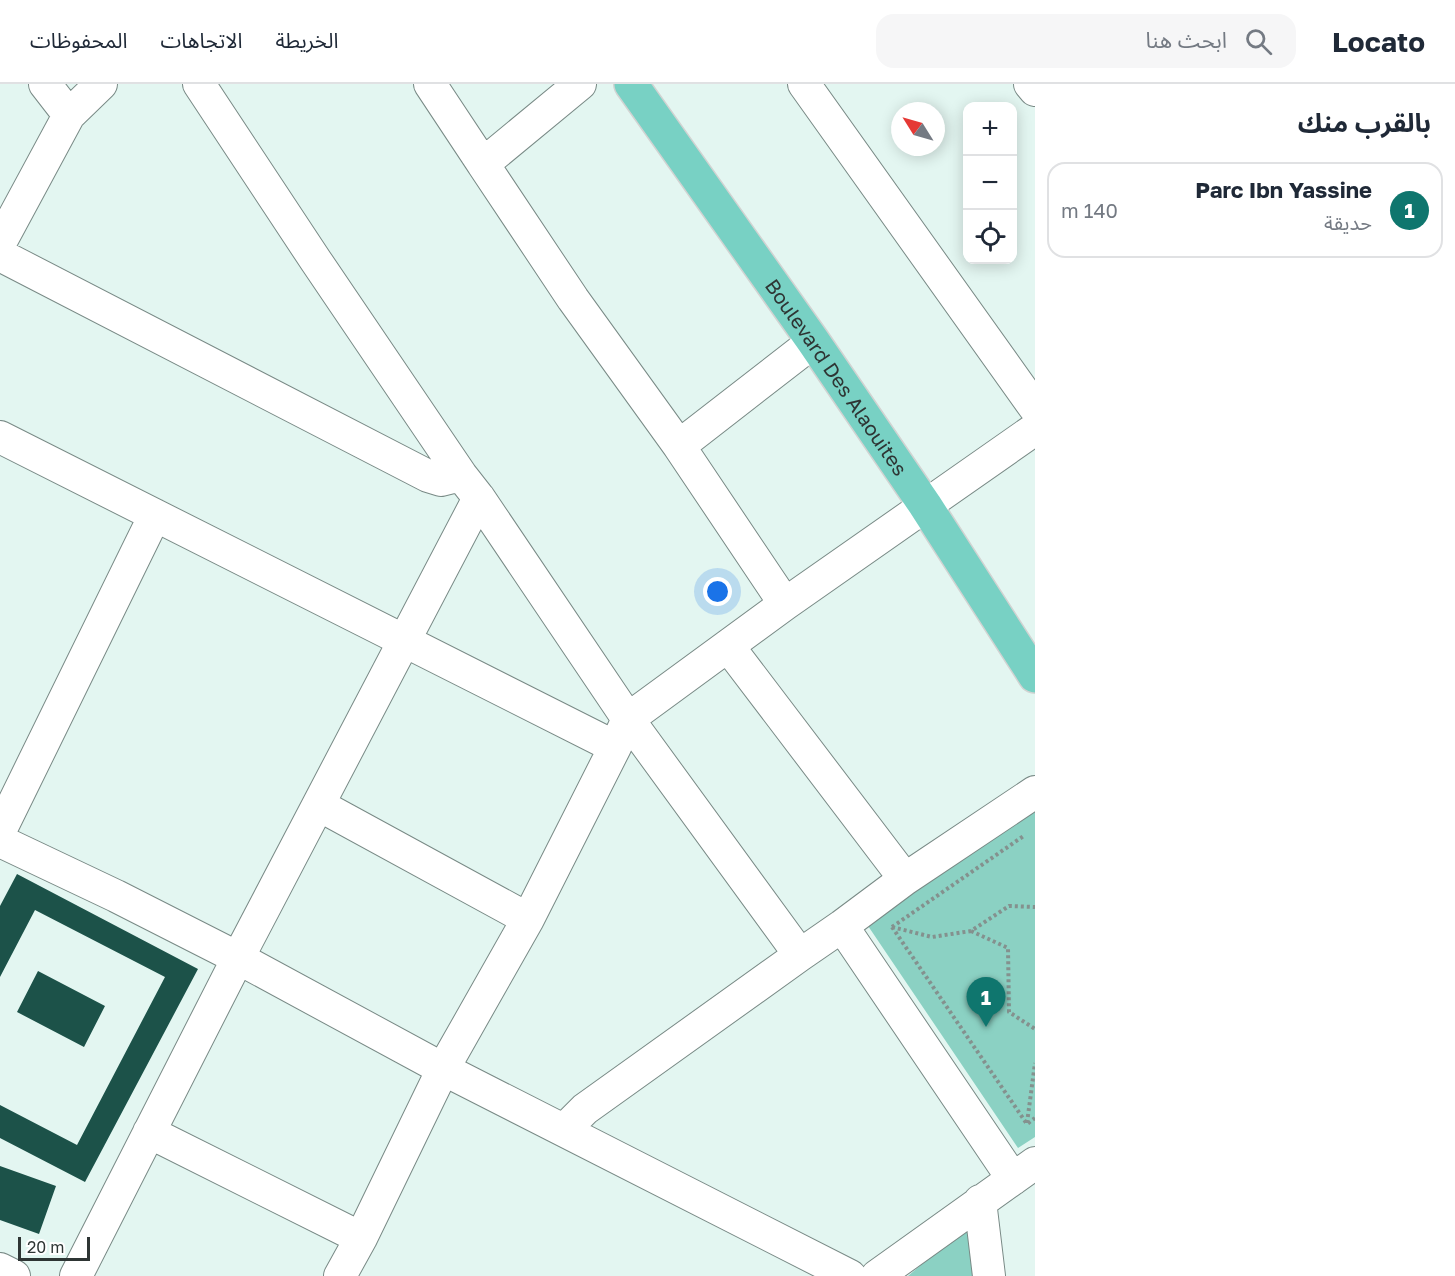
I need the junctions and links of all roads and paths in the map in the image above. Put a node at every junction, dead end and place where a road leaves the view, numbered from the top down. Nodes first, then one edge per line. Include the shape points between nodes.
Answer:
1 (45, 84) edge
2 (101, 84) edge
3 (199, 84) edge
4 (430, 84) edge
5 (580, 84) edge
6 (631, 84) edge
7 (804, 84) edge
8 (1030, 84) edge
9 (1035, 90) edge
10 (69, 115) junction
11 (483, 164) junction
12 (0, 243) edge
13 (0, 255) edge
14 (813, 342) junction
15 (1035, 408) edge
16 (1035, 429) edge
17 (0, 437) edge
18 (680, 446) junction
19 (470, 486) junction
20 (926, 505) junction
21 (155, 515) junction
22 (786, 604) junction
23 (403, 641) junction
24 (728, 646) junction
25 (1035, 676) edge
26 (628, 719) junction
27 (615, 747) junction
28 (1035, 792) edge
29 (319, 806) junction
30 (0, 831) edge
31 (1026, 834) dead end
32 (0, 841) edge
33 (904, 879) junction
34 (1035, 906) edge
35 (528, 919) junction
36 (842, 926) junction
37 (892, 927) junction
38 (971, 931) junction
39 (800, 955) junction
40 (238, 958) junction
41 (1035, 1029) edge
42 (1035, 1063) edge
43 (443, 1069) junction
44 (1035, 1118) edge
45 (1027, 1124) junction
46 (564, 1130) junction
47 (149, 1132) junction
48 (1024, 1171) edge
49 (980, 1201) junction
50 (361, 1238) junction
51 (0, 1269) edge
52 (347, 1274) edge
53 (14, 1276) edge
54 (76, 1276) edge
55 (850, 1276) edge
56 (877, 1276) edge
57 (989, 1276) edge

1 - 10 street
2 - 10 street
3 - 19 street
4 - 11 street
5 - 11 street
6 - 14 main road, Boulevard Des Alaouites
7 - 15 street
8 - 9 street
10 - 12 street
11 - 18 street via 573,299
13 - 19 street via 428,476
14 - 18 street
14 - 20 main road, Boulevard Des Alaouites
16 - 20 street
17 - 21 street
18 - 22 street
19 - 23 street
19 - 26 street
20 - 22 street
20 - 25 main road, Boulevard Des Alaouites
21 - 23 street
21 - 30 street
22 - 24 street
23 - 27 street
23 - 29 street
24 - 26 street
24 - 33 street
26 - 27 street
26 - 39 street
27 - 35 street
28 - 33 street
29 - 35 street
29 - 40 street
31 - 37 path
32 - 40 street
33 - 36 street
34 - 38 path via 1009,906
35 - 43 street
36 - 39 street
36 - 48 street
37 - 38 path via 932,937
37 - 45 path
38 - 41 path via 1008,948 1009,1012
39 - 46 street via 585,1109
40 - 43 street
40 - 47 street
42 - 45 path
43 - 46 street
43 - 50 street
44 - 45 path
46 - 55 street
47 - 50 street
47 - 54 street
48 - 49 street
49 - 56 street
49 - 57 street
50 - 52 street
51 - 53 street

